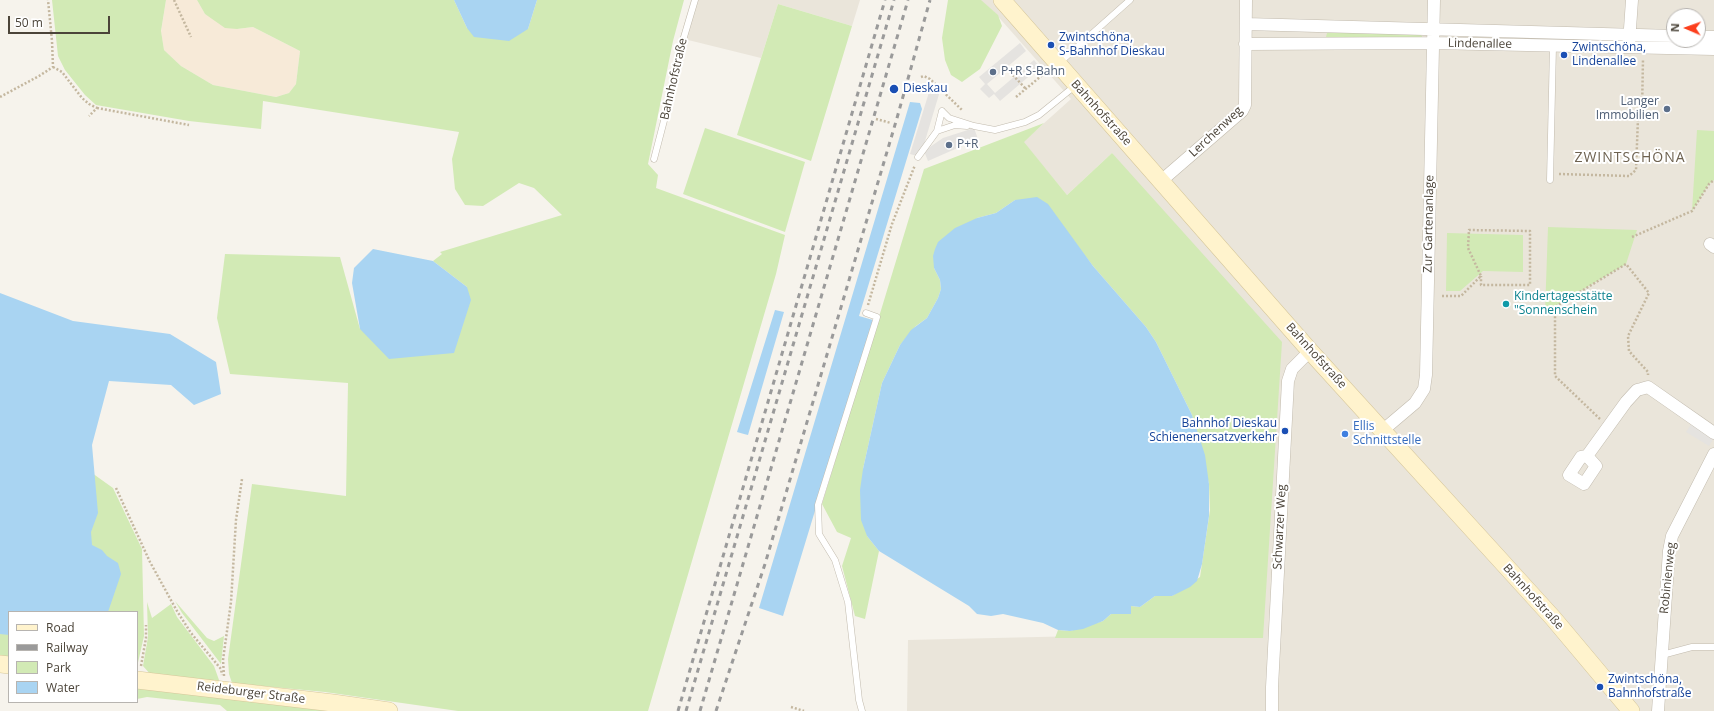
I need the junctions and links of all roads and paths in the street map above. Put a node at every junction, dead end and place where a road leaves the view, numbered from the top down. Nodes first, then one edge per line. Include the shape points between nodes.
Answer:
1 (48, 0) edge
2 (174, 0) edge
3 (695, 0) edge
4 (1002, 0) edge
5 (1130, 0) edge
6 (1246, 0) edge
7 (1434, 0) edge
8 (1632, 0) edge
9 (1246, 24) junction
10 (1433, 30) junction
11 (1629, 35) junction
12 (1666, 36) edge
13 (191, 37) dead end
14 (1433, 43) junction
15 (1245, 44) junction
16 (1553, 46) junction
17 (1629, 48) junction
18 (1643, 48) junction
19 (1714, 49) edge
20 (1053, 66) junction
21 (53, 67) junction
22 (1010, 72) dead end
23 (921, 77) dead end
24 (1076, 85) junction
25 (1026, 89) junction
26 (1016, 96) dead end
27 (0, 97) edge
28 (97, 108) junction
29 (969, 115) dead end
30 (89, 116) dead end
31 (876, 119) dead end
32 (891, 123) dead end
33 (189, 125) dead end
34 (974, 126) junction
35 (937, 131) junction
36 (918, 157) joint
37 (654, 159) dead end
38 (1551, 173) junction
39 (1550, 180) dead end
40 (1714, 180) edge
41 (1162, 181) junction
42 (1632, 237) dead end
43 (1481, 276) junction
44 (1442, 296) dead end
45 (866, 314) joint
46 (1310, 351) junction
47 (1644, 388) junction
48 (1609, 428) junction
49 (1382, 431) junction
50 (1714, 433) edge
51 (1714, 454) edge
52 (1587, 456) dead end
53 (242, 479) dead end
54 (116, 488) dead end
55 (146, 625) dead end
56 (1714, 647) edge
57 (1662, 655) junction
58 (138, 680) edge
59 (225, 690) junction
60 (791, 707) dead end
61 (389, 711) edge
62 (804, 711) edge
63 (862, 711) edge
64 (1272, 711) edge
65 (1631, 711) edge
66 (1658, 711) edge

1 - 21 path
2 - 13 path
3 - 37 lane, Bahnhofstraße
4 - 20 street, Bahnhofstraße
5 - 20 lane
6 - 9 street, Lerchenweg
7 - 10 street, Zur Gartenanlage
8 - 11 street
9 - 10 street, Lindenallee
9 - 15 street, Lerchenweg
10 - 11 street, Lindenallee
10 - 14 street, Zur Gartenanlage
11 - 12 street, Lindenallee
11 - 17 street
14 - 15 street, Lindenallee
14 - 16 street, Lindenallee
14 - 49 street, Zur Gartenanlage via 1426,375 1424,389 1415,403
15 - 41 street, Lerchenweg via 1245,105 1242,111
16 - 17 street, Lindenallee
16 - 38 lane
17 - 18 street, Lindenallee
18 - 19 street, Lindenallee
18 - 38 path via 1642,112 1638,118 1636,170 1629,176
20 - 24 street, Bahnhofstraße
20 - 25 path
21 - 27 path
21 - 28 path via 62,72 82,98
22 - 25 path
23 - 29 path via 930,79 958,108
24 - 34 lane via 1039,115 1025,122 995,130
24 - 41 street, Bahnhofstraße
25 - 26 path
28 - 30 path
28 - 33 path
31 - 32 path
34 - 35 lane via 955,126
34 - 35 lane via 949,118 942,111
35 - 36 lane
36 - 45 path via 892,224
38 - 39 lane
40 - 42 path via 1692,210
41 - 46 street, Bahnhofstraße
43 - 43 path via 1468,248 1469,230 1530,231 1530,285 1481,285
43 - 44 path via 1461,296
45 - 63 lane via 877,317 818,505 819,534 835,560 848,602
46 - 49 street, Bahnhofstraße
46 - 64 street, Schwarzer Weg via 1292,369 1288,381
47 - 48 street via 1637,390 1626,402
47 - 48 path via 1648,372 1629,351 1628,336 1649,293 1626,264 1555,307 1555,376
47 - 50 street
48 - 52 street
49 - 65 street, Bahnhofstraße via 1553,618
51 - 57 street, Robinienweg via 1672,536
53 - 59 path via 223,660
54 - 59 path via 150,562 177,611 191,633 220,668
55 - 58 path
56 - 57 lane via 1692,647
57 - 66 street, Robinienweg
58 - 59 street, Reideburger Straße
59 - 61 street, Reideburger Straße
60 - 62 path

